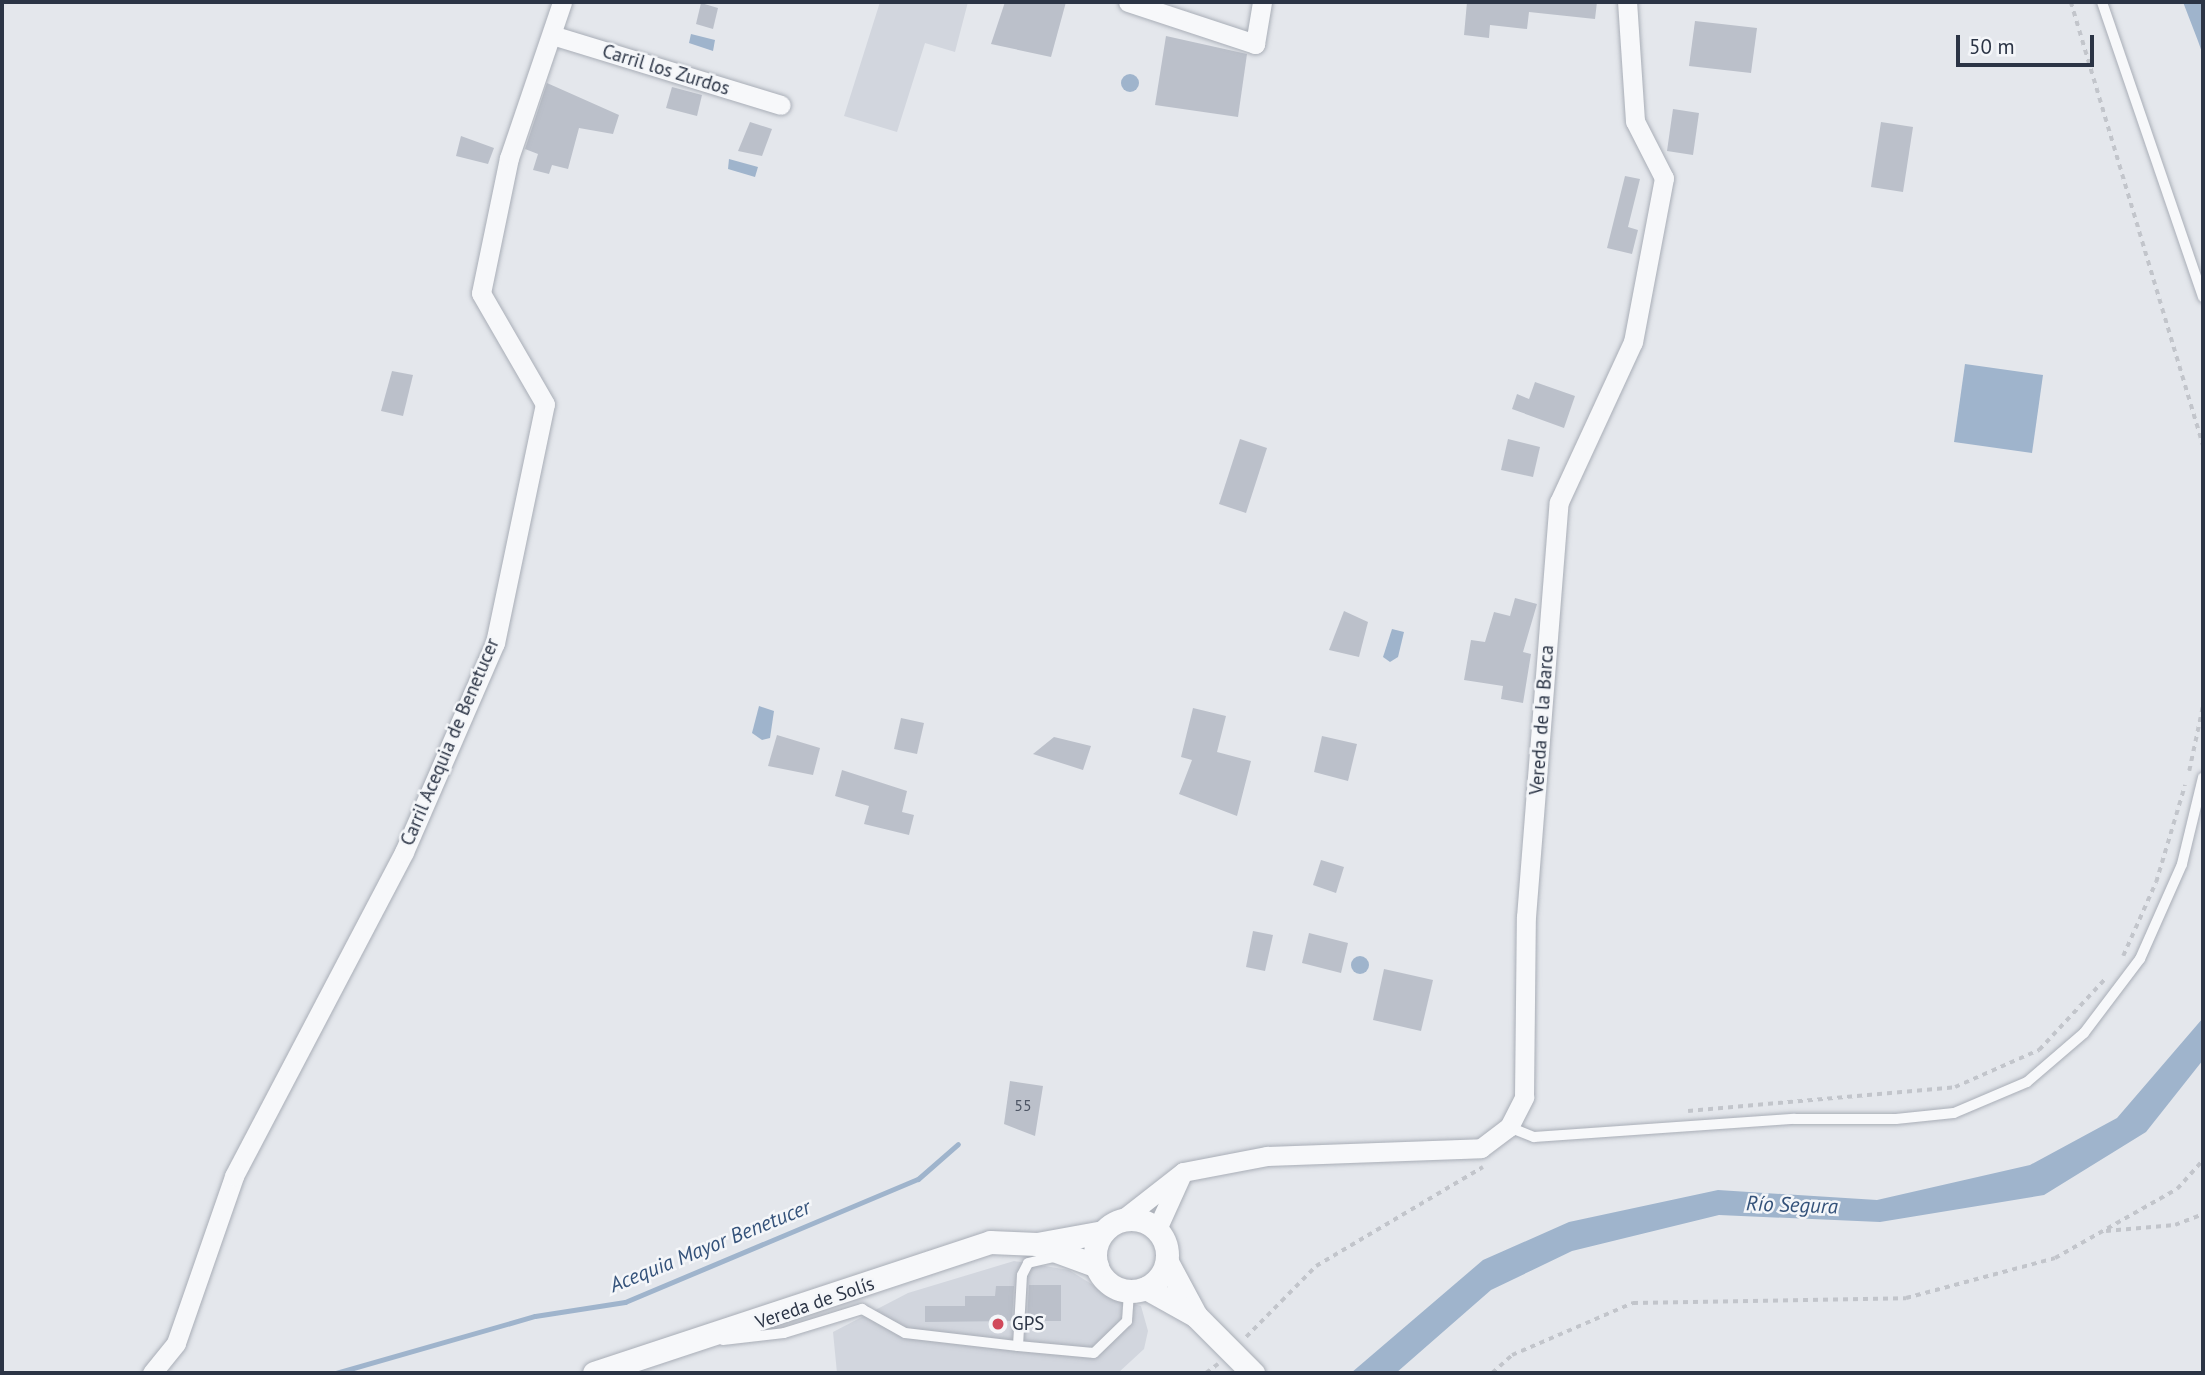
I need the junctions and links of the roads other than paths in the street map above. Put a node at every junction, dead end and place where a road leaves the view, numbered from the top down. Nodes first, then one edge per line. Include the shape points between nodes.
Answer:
1 (562, 2) edge
2 (1128, 2) edge
3 (1262, 2) edge
4 (1627, 2) edge
5 (2102, 2) edge
6 (552, 35) junction
7 (781, 105) dead end
8 (2203, 297) edge
9 (2203, 778) edge
10 (1509, 1127) junction
11 (1183, 1172) junction
12 (1124, 1219) junction
13 (1157, 1229) junction
14 (1103, 1232) junction
15 (1037, 1244) junction
16 (1069, 1256) junction
17 (1167, 1262) junction
18 (1097, 1266) junction
19 (1137, 1289) junction
20 (1196, 1317) junction
21 (698, 1343) junction
22 (1018, 1346) junction
23 (1242, 1362) edge
24 (152, 1373) edge
25 (594, 1373) edge

1 - 6 street, Carril Acequia de Benetucer
2 - 3 street via 1255,44
4 - 10 street, Vereda de la Barca via 1635,121 1664,178 1633,342 1559,502 1526,917 1524,1097
5 - 8 lane
6 - 7 street, Carril los Zurdos
6 - 24 street, Carril Acequia de Benetucer via 509,158 481,293 545,404 495,643 404,852 234,1176 176,1343
9 - 10 lane via 2182,864 2140,958 2084,1033 2027,1082 1954,1113 1896,1119 1794,1119 1534,1137
10 - 11 street, Vereda de la Barca via 1481,1148 1267,1156
11 - 12 street
11 - 13 street
12 - 13 street
12 - 14 street
13 - 17 street
14 - 15 street, Vereda de Solís
14 - 18 street
15 - 16 street, Vereda de Solís
15 - 21 street, Vereda de Solís via 990,1242
16 - 18 street, Vereda de Solís
16 - 22 lane via 1028,1263 1021,1275
17 - 19 street
17 - 20 street
18 - 19 street via 1109,1284
19 - 20 street
19 - 22 lane via 1127,1321 1094,1353
20 - 23 street
21 - 22 lane via 784,1333 862,1308 905,1333
21 - 25 street, Vereda de Solís

